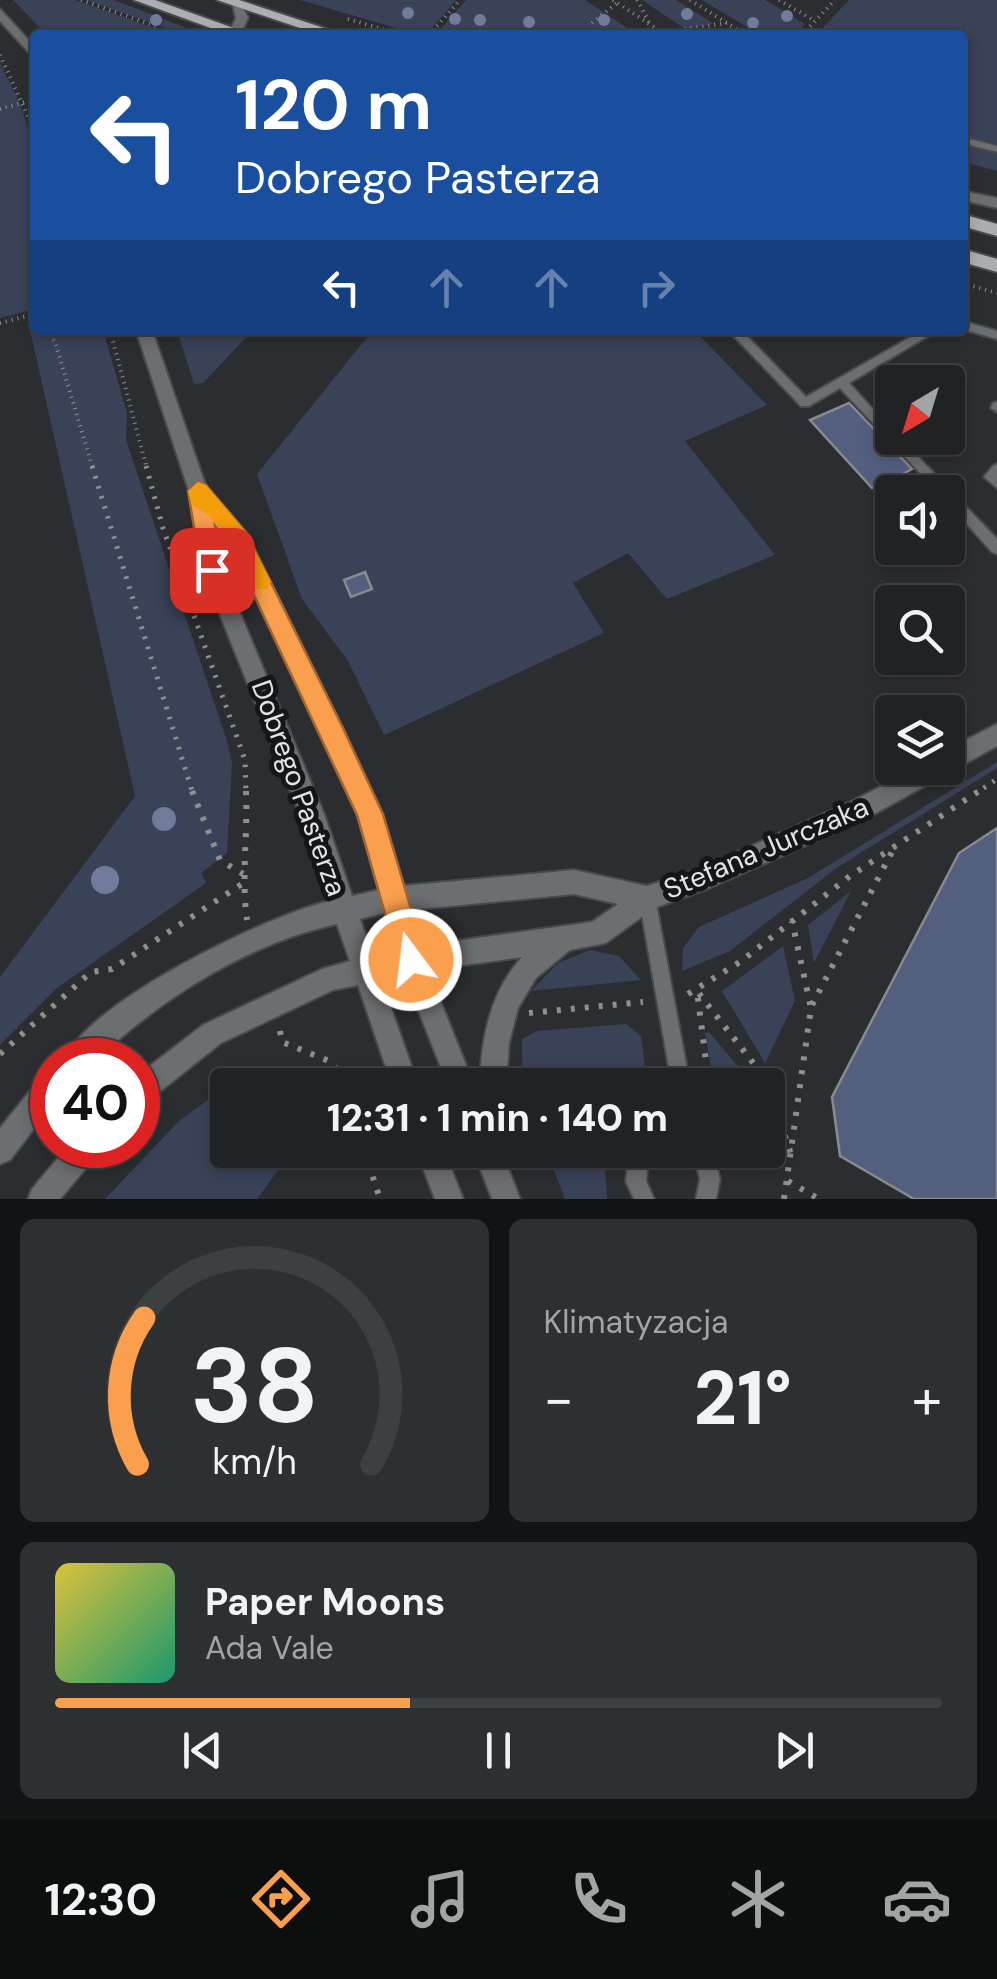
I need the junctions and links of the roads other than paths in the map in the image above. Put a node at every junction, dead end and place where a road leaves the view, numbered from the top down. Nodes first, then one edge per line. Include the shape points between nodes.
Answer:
1 (142, 0) edge
2 (230, 2) edge
3 (0, 13) edge
4 (227, 30) edge
5 (239, 30) edge
6 (321, 30) edge
7 (30, 49) edge
8 (968, 142) edge
9 (997, 149) edge
10 (968, 196) edge
11 (997, 203) edge
12 (968, 222) edge
13 (997, 230) edge
14 (968, 257) edge
15 (997, 266) edge
16 (968, 328) edge
17 (147, 335) edge
18 (739, 335) edge
19 (923, 335) edge
20 (997, 336) edge
21 (841, 382) junction
22 (875, 418) edge
23 (910, 455) edge
24 (997, 469) edge
25 (928, 475) edge
26 (997, 483) edge
27 (198, 491) junction
28 (965, 514) edge
29 (997, 548) edge
30 (997, 734) edge
31 (965, 752) edge
32 (904, 785) edge
33 (647, 898) junction
34 (395, 899) junction
35 (343, 908) junction
36 (568, 939) junction
37 (411, 960) junction
38 (362, 969) junction
39 (102, 1038) edge
40 (399, 1068) edge
41 (454, 1068) edge
42 (494, 1068) edge
43 (677, 1068) edge
44 (160, 1074) edge
45 (30, 1112) edge
46 (0, 1150) edge
47 (68, 1168) edge
48 (437, 1168) edge
49 (493, 1168) edge
50 (501, 1168) edge
51 (635, 1168) edge
52 (707, 1168) edge
53 (505, 1197) edge
54 (710, 1198) edge
55 (42, 1199) edge
56 (449, 1199) edge
57 (644, 1199) edge

1 - 4 main road
2 - 5 street via 242,18
2 - 6 main road
3 - 7 street
8 - 9 lane
10 - 11 street
12 - 13 main road
14 - 15 main road
16 - 20 lane
17 - 27 street, Dobrego Pasterza
18 - 21 lane via 805,403
19 - 21 lane
21 - 22 lane
23 - 25 lane
24 - 26 lane via 990,476
27 - 34 street, Dobrego Pasterza via 238,538 334,736 370,814
27 - 35 street, Dobrego Pasterza via 212,570 278,726
28 - 29 lane
30 - 31 street
32 - 33 street, Stefana Jurczaka via 701,880
33 - 34 street, Stefana Jurczaka via 574,882
33 - 36 street, Stefana Jurczaka via 597,934
33 - 43 lane
34 - 35 street, Stefana Jurczaka
34 - 37 street, Dobrego Pasterza
35 - 38 street, Dobrego Pasterza
35 - 39 street, Stefana Jurczaka via 298,920 212,960
36 - 37 street, Stefana Jurczaka
36 - 42 street, Stefana Jurczaka via 537,960 506,1001
37 - 38 street, Stefana Jurczaka
37 - 41 street, Dobrego Pasterza
38 - 40 street, Dobrego Pasterza
38 - 44 street, Stefana Jurczaka via 238,1019
45 - 46 street
47 - 55 street
48 - 56 street
49 - 53 street
50 - 53 street
51 - 57 lane
52 - 54 lane

